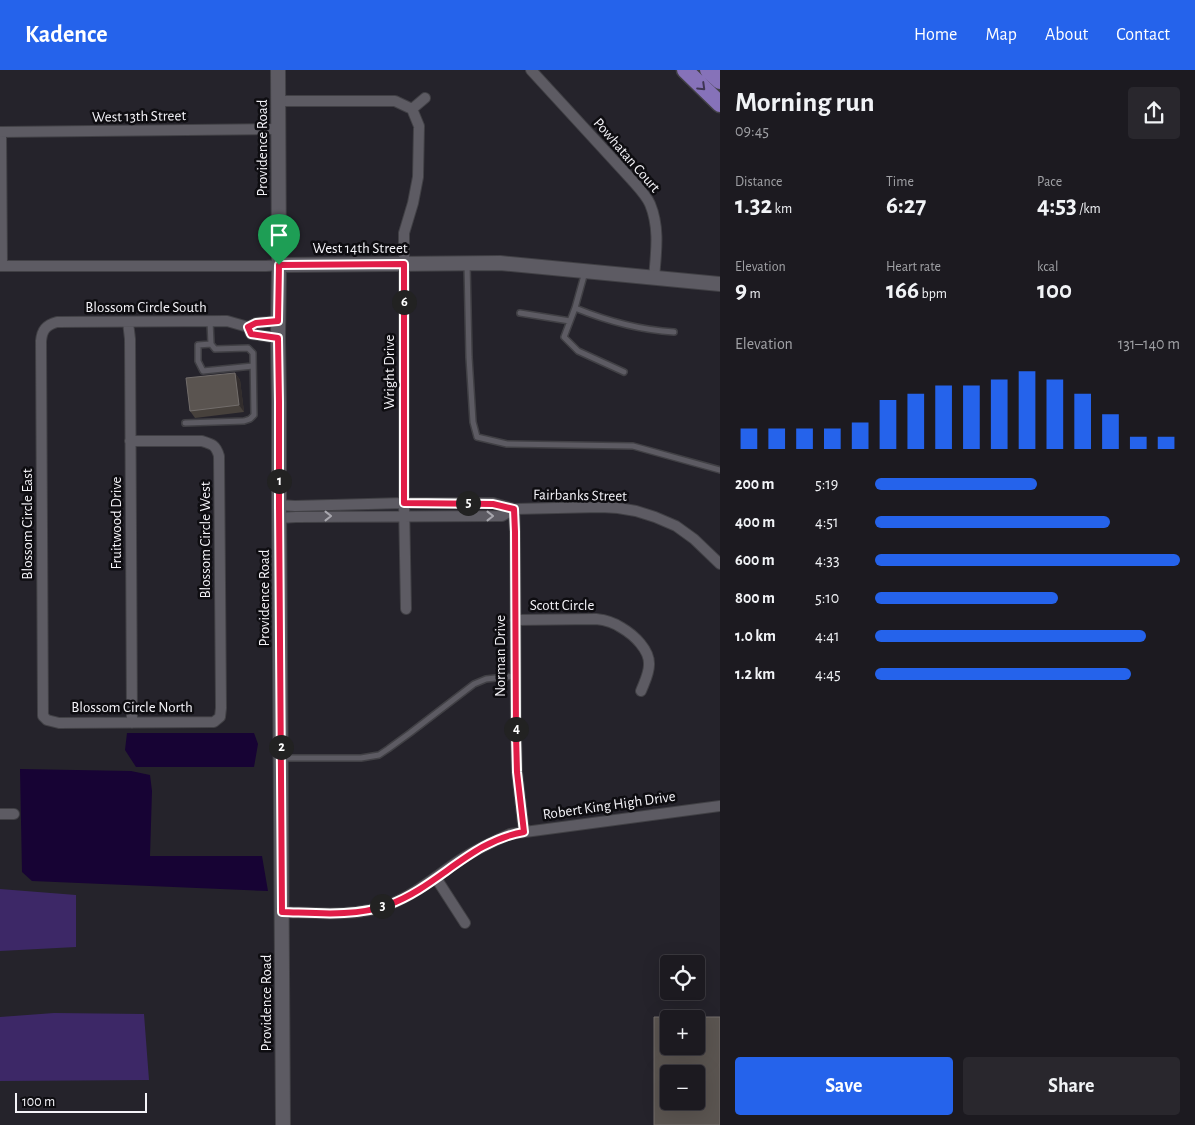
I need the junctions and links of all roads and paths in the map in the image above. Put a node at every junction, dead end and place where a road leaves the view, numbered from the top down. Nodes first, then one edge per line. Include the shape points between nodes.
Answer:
1 (278, 70) edge
2 (531, 70) edge
3 (685, 70) edge
4 (708, 70) edge
5 (720, 82) edge
6 (425, 98) dead end
7 (278, 101) junction
8 (720, 104) edge
9 (412, 109) junction
10 (278, 130) junction
11 (1, 132) edge
12 (404, 264) junction
13 (467, 264) junction
14 (279, 265) junction
15 (1, 266) edge
16 (585, 272) junction
17 (654, 278) junction
18 (720, 284) edge
19 (575, 308) junction
20 (520, 313) dead end
21 (210, 321) junction
22 (278, 321) junction
23 (570, 321) junction
24 (128, 322) junction
25 (248, 327) junction
26 (45, 328) joint
27 (674, 332) dead end
28 (278, 338) junction
29 (211, 344) junction
30 (253, 366) junction
31 (624, 372) dead end
32 (185, 423) dead end
33 (130, 441) junction
34 (720, 470) edge
35 (404, 503) junction
36 (514, 509) junction
37 (279, 512) junction
38 (405, 516) junction
39 (720, 564) edge
40 (406, 609) dead end
41 (515, 620) junction
42 (516, 676) junction
43 (641, 691) dead end
44 (47, 720) joint
45 (217, 720) joint
46 (132, 723) junction
47 (281, 758) junction
48 (720, 806) edge
49 (0, 814) edge
50 (14, 814) dead end
51 (524, 832) junction
52 (436, 878) junction
53 (282, 912) junction
54 (465, 923) dead end
55 (283, 1125) edge

1 - 7 street, Providence Road
2 - 17 street, Powhatan Court via 632,179 650,203 657,228
3 -> 8 main road
4 - 5 main road
6 - 9 street
7 - 9 street via 395,101
7 - 10 street, Providence Road
9 - 12 street, Wright Drive via 419,126 418,177 404,233
10 - 11 street, West 13th Street
10 - 14 street, Providence Road
11 - 15 street
12 - 13 street, West 14th Street
12 - 14 street, West 14th Street
12 - 35 street, Wright Drive
13 - 16 street, West 14th Street via 500,263
13 - 34 lane via 469,357 477,437 507,444 633,446
14 - 15 street, West 14th Street
14 - 22 street, Providence Road
16 - 17 street, West 14th Street
16 - 19 lane
17 - 18 street, West 14th Street
19 - 23 lane
19 - 27 lane via 620,324
20 - 23 lane
21 - 24 street, Blossom Circle South
21 - 25 street, Blossom Circle South via 227,321
21 - 29 lane
22 - 25 street, Blossom Circle South
22 - 28 street, Providence Road
23 - 31 lane via 564,337 578,351
24 - 26 street, Blossom Circle South via 57,322
24 - 33 street, Fruitwood Drive
25 - 28 street, Blossom Circle South via 251,334
26 - 44 street, Blossom Circle East via 41,351 42,708
28 - 37 street, Providence Road
29 - 30 lane via 215,349 248,348 253,353
29 - 30 lane via 198,345 198,361 203,371
30 - 32 lane via 254,415 250,419
33 - 45 street, Blossom Circle West via 202,441 217,449 221,708
33 - 46 street, Fruitwood Drive
35 - 36 street, Fairbanks Street via 493,504
35 - 37 street, Fairbanks Street via 295,506
35 - 38 street, Wright Drive
38 -> 36 street, Fairbanks Street via 502,516
36 - 39 street, Fairbanks Street via 601,507 636,511 676,526
36 - 41 street, Norman Drive
37 -> 38 street, Fairbanks Street via 296,516
37 - 47 street, Providence Road
38 - 40 street, Wright Drive
41 - 42 street, Norman Drive
41 - 43 street, Scott Circle via 596,619 622,627 644,648 649,658
42 - 47 lane via 486,679 474,684 379,754 361,758
42 - 51 street, Norman Drive via 517,772
44 - 46 street, Blossom Circle North via 59,723
45 - 46 street, Blossom Circle North
47 - 53 street, Providence Road
48 - 51 street, Robert King High Drive
49 - 50 street
51 - 52 street, Robert King High Drive via 481,846
52 - 53 street, Robert King High Drive via 403,897 368,910
52 - 54 street
53 - 55 street, Providence Road

